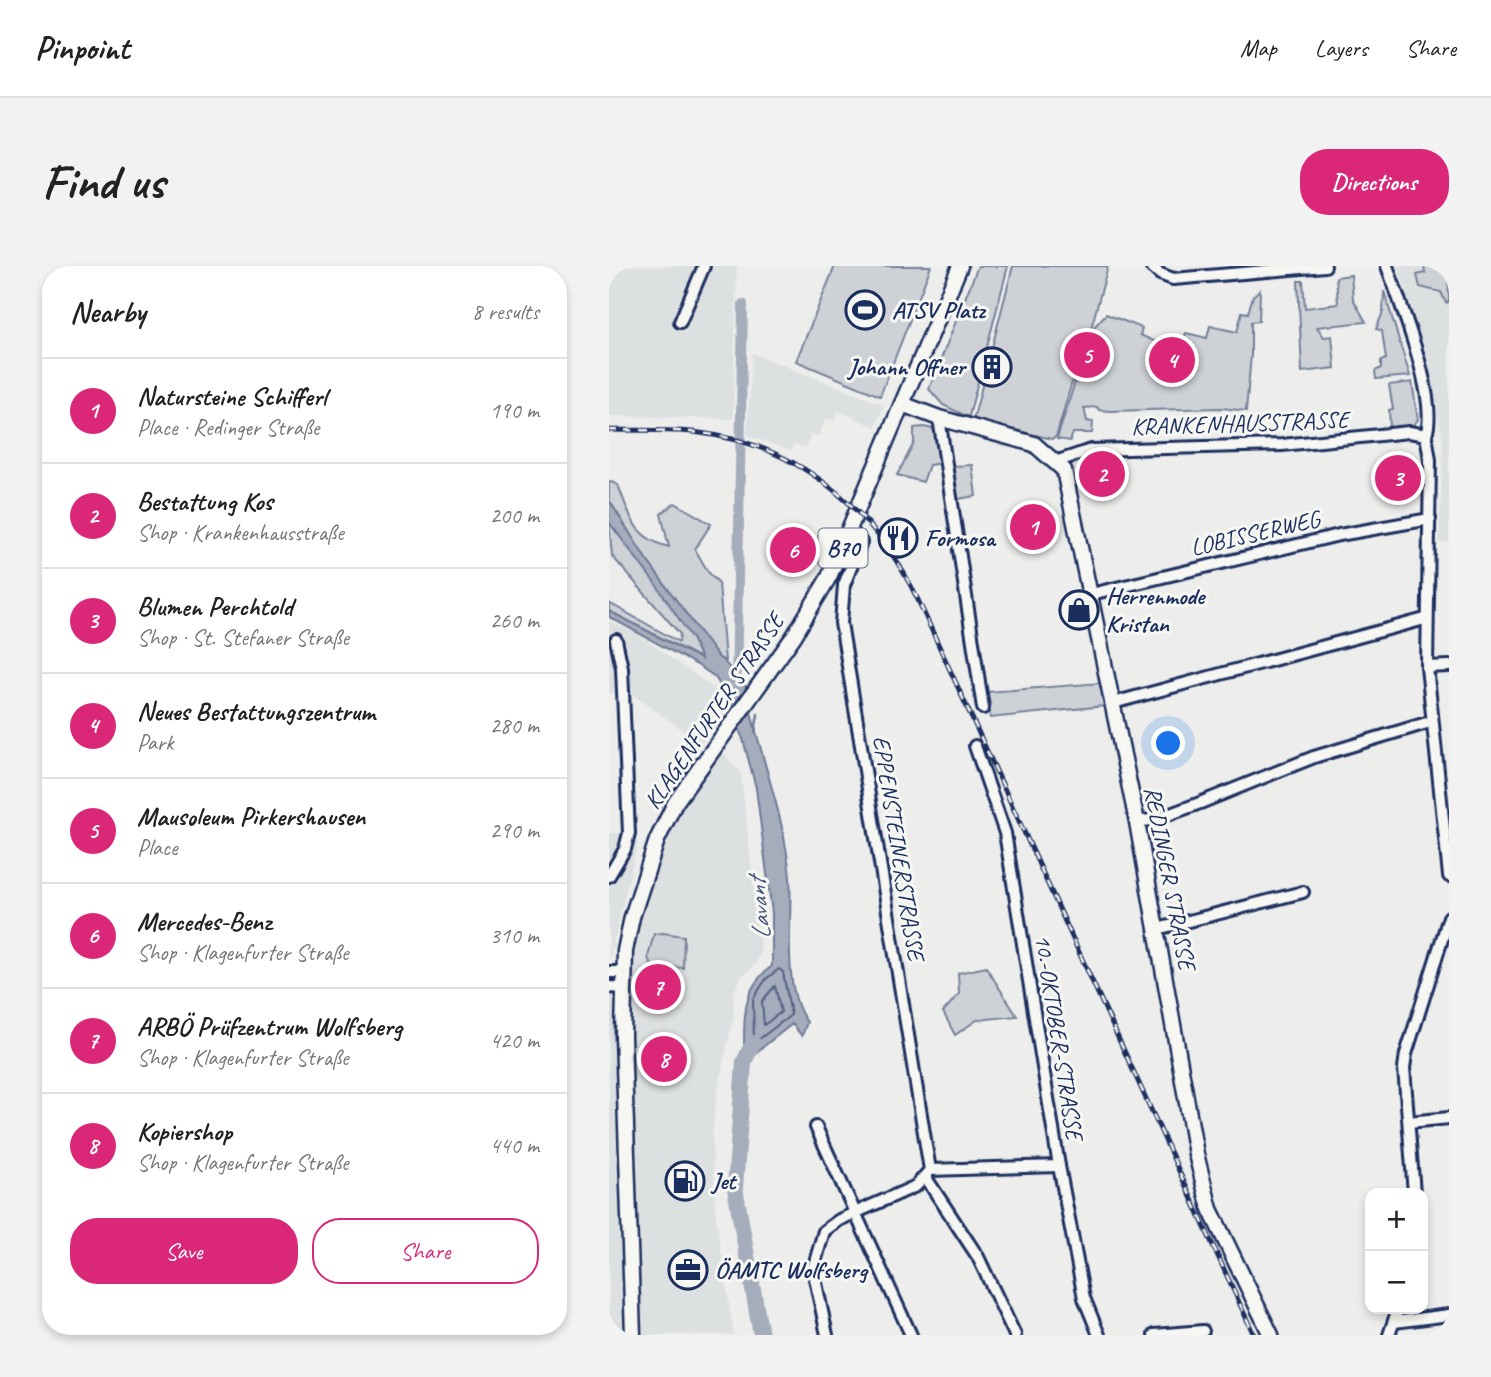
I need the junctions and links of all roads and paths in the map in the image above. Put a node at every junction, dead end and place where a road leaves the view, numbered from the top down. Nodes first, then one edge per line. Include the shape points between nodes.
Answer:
1 (704, 266) edge
2 (960, 266) edge
3 (1151, 266) edge
4 (1325, 266) edge
5 (1387, 266) edge
6 (1292, 268) edge
7 (680, 322) dead end
8 (902, 404) junction
9 (939, 418) junction
10 (1426, 435) junction
11 (1058, 461) junction
12 (1430, 519) junction
13 (851, 530) junction
14 (1091, 594) junction
15 (1425, 619) junction
16 (616, 640) dead end
17 (1449, 666) edge
18 (1427, 667) junction
19 (1113, 703) junction
20 (983, 708) dead end
21 (1430, 722) junction
22 (975, 746) dead end
23 (1137, 822) junction
24 (609, 876) edge
25 (1449, 876) edge
26 (1303, 892) dead end
27 (1449, 917) edge
28 (1157, 929) junction
29 (616, 972) edge
30 (616, 988) edge
31 (1449, 1118) edge
32 (1409, 1122) junction
33 (816, 1128) dead end
34 (1059, 1166) junction
35 (928, 1174) junction
36 (1414, 1188) edge
37 (854, 1214) junction
38 (1396, 1314) edge
39 (1449, 1315) edge
40 (1394, 1322) junction
41 (1203, 1331) dead end
42 (633, 1335) edge
43 (827, 1335) edge
44 (911, 1335) edge
45 (1015, 1335) edge
46 (1099, 1335) edge
47 (1154, 1335) edge
48 (1271, 1335) edge
49 (1389, 1335) edge

1 - 7 street
2 - 8 main road, KLAGENFURTER STRASSE / B70
3 - 6 street via 1173,279
4 - 6 street
5 - 10 street via 1427,397 1430,425
8 - 9 main road
8 - 13 main road, KLAGENFURTER STRASSE / B70
9 - 11 main road via 1034,444
9 - 20 street
10 - 11 street, KRANKENHAUSSTRASSE via 1409,432 1282,444 1091,450
10 - 12 street
11 - 14 main road, REDINGER STRASSE via 1066,478
12 - 14 street, LOBISSERWEG via 1339,535
12 - 15 street
13 - 29 main road, KLAGENFURTER STRASSE / B70 via 800,627 685,786 657,839
13 - 35 street, EPPENSTEINERSTRASSE via 861,542 844,585 841,623
14 - 19 main road, REDINGER STRASSE
15 - 18 street
15 - 19 street
16 - 24 street via 622,668 629,833
17 - 18 street
18 - 21 street
19 - 23 main road, REDINGER STRASSE
21 - 23 street via 1325,754 1157,819
21 - 25 street
22 - 34 street, 10.-OKTOBER-STRASSE via 1005,833
23 - 28 main road, REDINGER STRASSE
26 - 28 street
27 - 32 street via 1406,1054
28 - 48 main road, REDINGER STRASSE via 1196,1154 1210,1209
29 - 30 main road, KLAGENFURTER STRASSE / B70
30 - 42 main road, KLAGENFURTER STRASSE / B70
31 - 32 street
32 - 36 street
33 - 37 street
34 - 35 street
34 - 46 street, 10.-OKTOBER-STRASSE via 1084,1298
35 - 37 street via 916,1186
35 - 45 street via 978,1258
37 - 43 street via 824,1231 814,1258 815,1289
37 - 44 street
38 - 40 street
39 - 40 street
40 - 49 street
41 - 47 street

